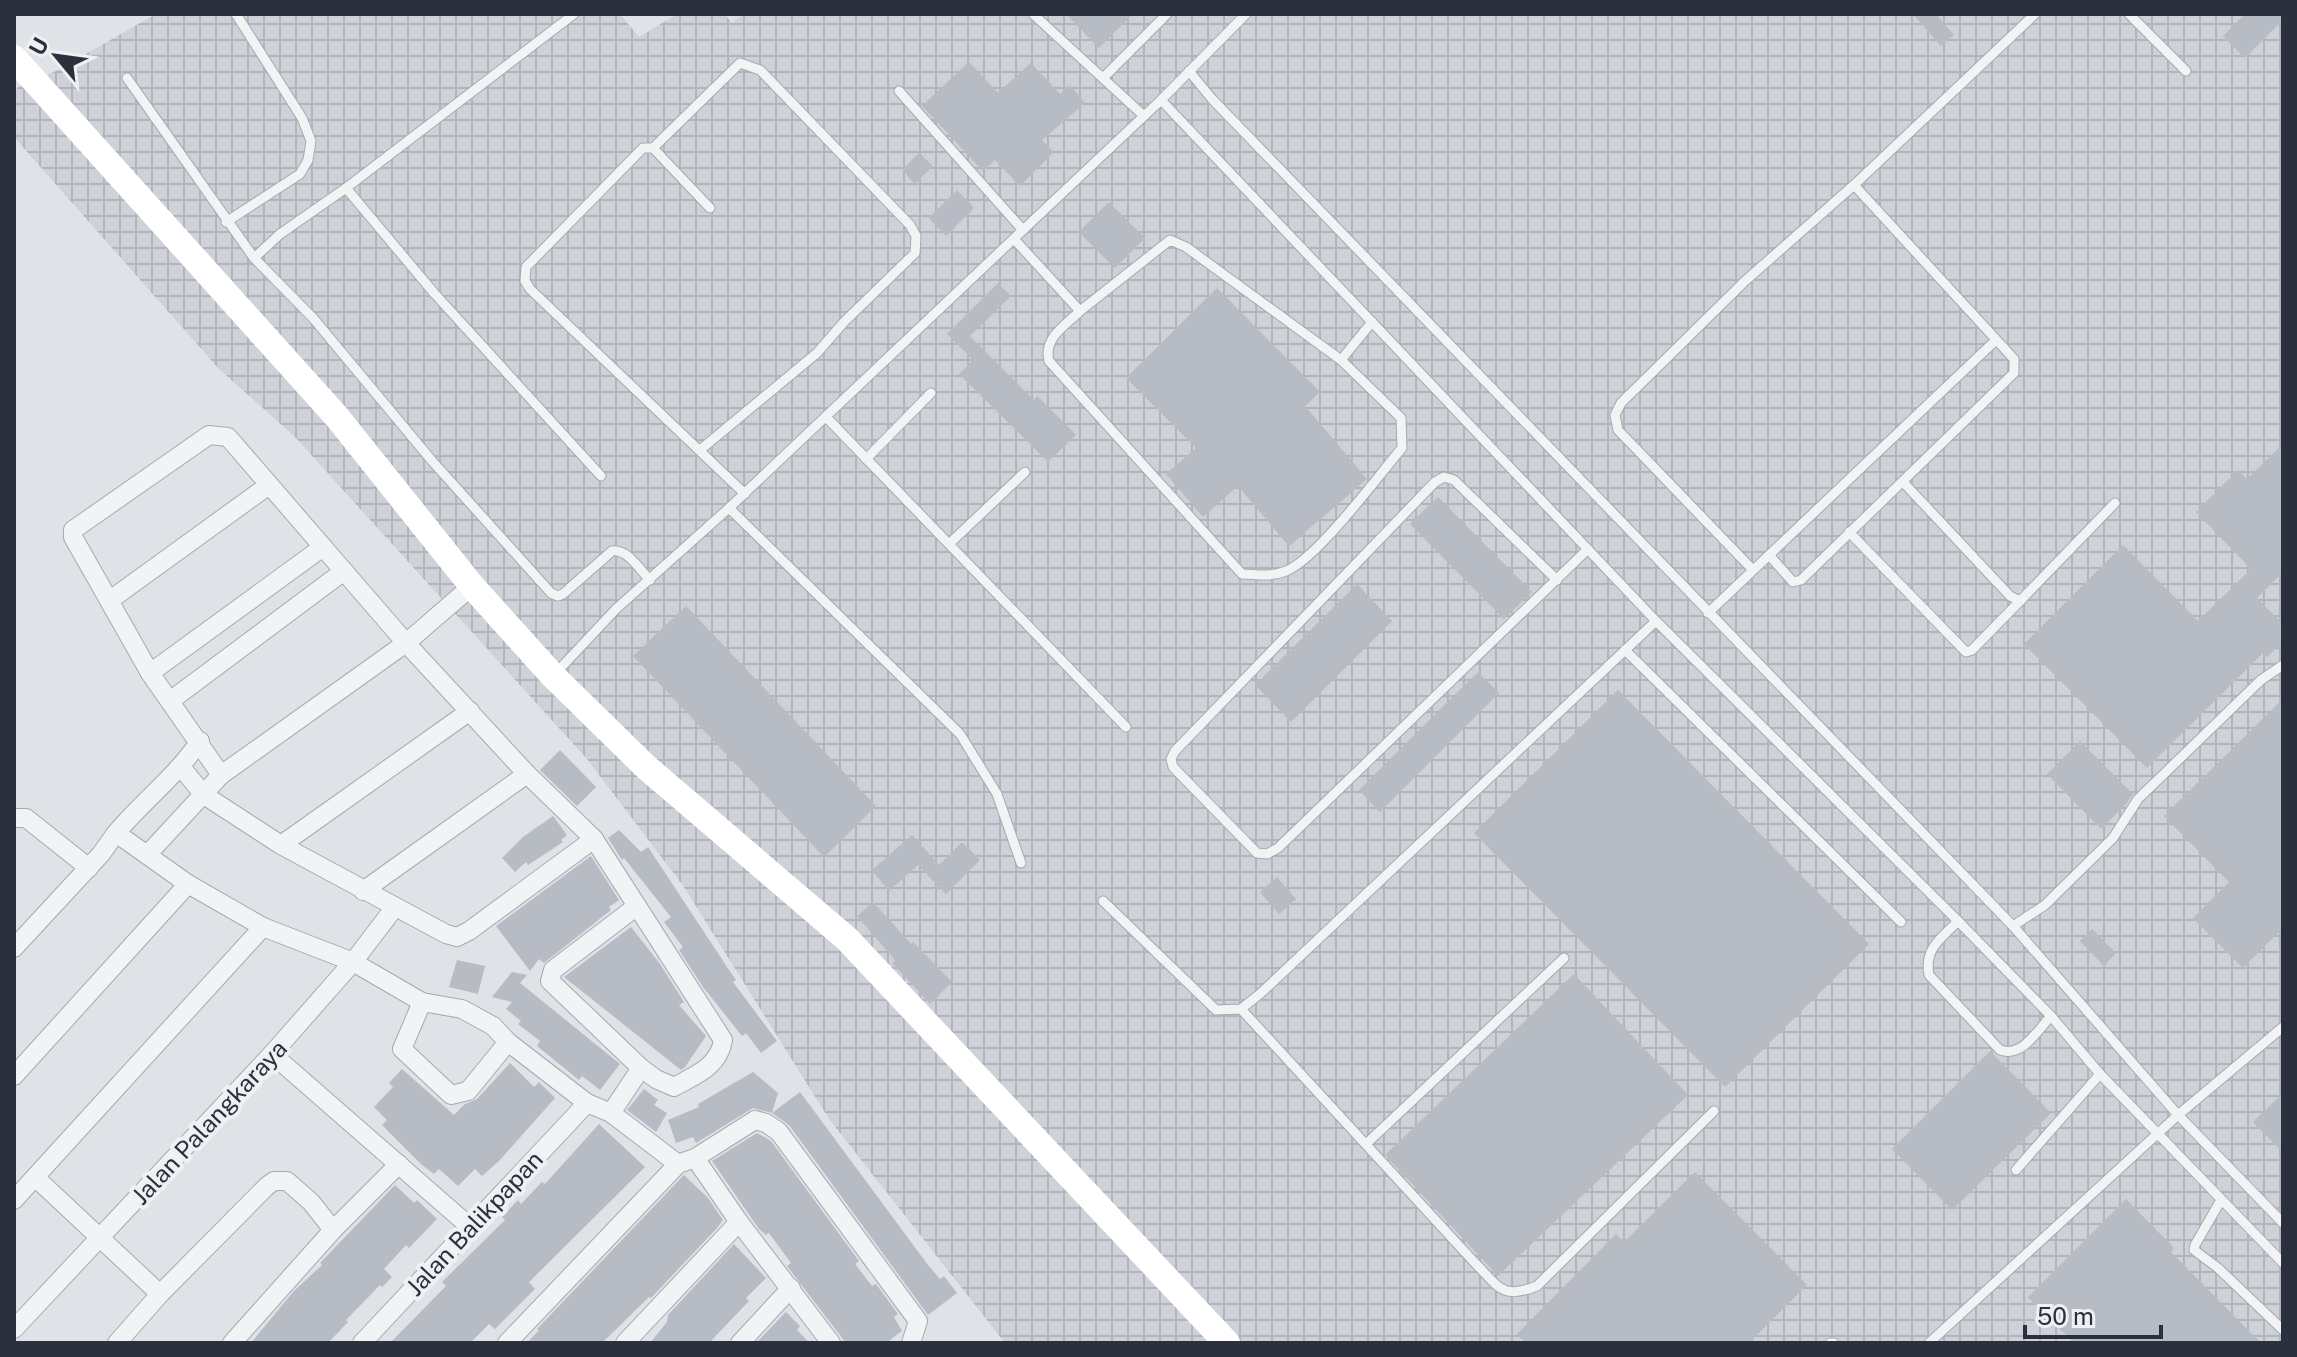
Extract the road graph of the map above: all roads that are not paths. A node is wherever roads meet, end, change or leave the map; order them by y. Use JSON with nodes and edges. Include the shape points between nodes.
{"nodes":[{"id":1,"x":236,"y":14,"type":"edge"},
{"id":2,"x":574,"y":14,"type":"edge"},
{"id":3,"x":1167,"y":14,"type":"edge"},
{"id":4,"x":1246,"y":14,"type":"edge"},
{"id":5,"x":2035,"y":14,"type":"edge"},
{"id":6,"x":2129,"y":14,"type":"edge"},
{"id":7,"x":1036,"y":15,"type":"edge"},
{"id":8,"x":14,"y":58,"type":"edge"},
{"id":9,"x":1189,"y":71,"type":"junction"},
{"id":10,"x":2186,"y":71,"type":"dead end"},
{"id":11,"x":127,"y":78,"type":"dead end"},
{"id":12,"x":1103,"y":78,"type":"junction"},
{"id":13,"x":899,"y":91,"type":"dead end"},
{"id":14,"x":1161,"y":100,"type":"junction"},
{"id":15,"x":1144,"y":116,"type":"junction"},
{"id":16,"x":653,"y":148,"type":"junction"},
{"id":17,"x":1854,"y":185,"type":"junction"},
{"id":18,"x":346,"y":188,"type":"junction"},
{"id":19,"x":710,"y":208,"type":"dead end"},
{"id":20,"x":226,"y":222,"type":"junction"},
{"id":21,"x":1023,"y":230,"type":"junction"},
{"id":22,"x":1014,"y":239,"type":"junction"},
{"id":23,"x":254,"y":258,"type":"junction"},
{"id":24,"x":1080,"y":311,"type":"junction"},
{"id":25,"x":1372,"y":322,"type":"junction"},
{"id":26,"x":1996,"y":340,"type":"junction"},
{"id":27,"x":1341,"y":360,"type":"junction"},
{"id":28,"x":931,"y":393,"type":"dead end"},
{"id":29,"x":826,"y":417,"type":"junction"},
{"id":30,"x":700,"y":450,"type":"junction"},
{"id":31,"x":866,"y":459,"type":"junction"},
{"id":32,"x":1025,"y":472,"type":"dead end"},
{"id":33,"x":601,"y":476,"type":"dead end"},
{"id":34,"x":1903,"y":482,"type":"junction"},
{"id":35,"x":269,"y":485,"type":"junction"},
{"id":36,"x":745,"y":494,"type":"junction"},
{"id":37,"x":2115,"y":503,"type":"dead end"},
{"id":38,"x":729,"y":508,"type":"junction"},
{"id":39,"x":1849,"y":532,"type":"junction"},
{"id":40,"x":949,"y":544,"type":"junction"},
{"id":41,"x":323,"y":547,"type":"junction"},
{"id":42,"x":1588,"y":549,"type":"junction"},
{"id":43,"x":1769,"y":555,"type":"junction"},
{"id":44,"x":1753,"y":570,"type":"junction"},
{"id":45,"x":344,"y":571,"type":"junction"},
{"id":46,"x":650,"y":580,"type":"junction"},
{"id":47,"x":1557,"y":580,"type":"junction"},
{"id":48,"x":472,"y":586,"type":"junction"},
{"id":49,"x":110,"y":600,"type":"junction"},
{"id":50,"x":2020,"y":601,"type":"junction"},
{"id":51,"x":1708,"y":613,"type":"junction"},
{"id":52,"x":1656,"y":621,"type":"junction"},
{"id":53,"x":406,"y":643,"type":"junction"},
{"id":54,"x":1625,"y":650,"type":"junction"},
{"id":55,"x":2283,"y":665,"type":"edge"},
{"id":56,"x":150,"y":673,"type":"junction"},
{"id":57,"x":553,"y":676,"type":"junction"},
{"id":58,"x":170,"y":701,"type":"junction"},
{"id":59,"x":470,"y":711,"type":"junction"},
{"id":60,"x":1126,"y":727,"type":"dead end"},
{"id":61,"x":200,"y":741,"type":"junction"},
{"id":62,"x":181,"y":767,"type":"junction"},
{"id":63,"x":527,"y":774,"type":"junction"},
{"id":64,"x":221,"y":775,"type":"junction"},
{"id":65,"x":204,"y":795,"type":"junction"},
{"id":66,"x":14,"y":818,"type":"edge"},
{"id":67,"x":116,"y":833,"type":"junction"},
{"id":68,"x":594,"y":839,"type":"junction"},
{"id":69,"x":281,"y":845,"type":"junction"},
{"id":70,"x":147,"y":855,"type":"junction"},
{"id":71,"x":95,"y":861,"type":"junction"},
{"id":72,"x":1021,"y":863,"type":"dead end"},
{"id":73,"x":188,"y":884,"type":"junction"},
{"id":74,"x":363,"y":891,"type":"junction"},
{"id":75,"x":1103,"y":901,"type":"dead end"},
{"id":76,"x":637,"y":906,"type":"junction"},
{"id":77,"x":395,"y":907,"type":"junction"},
{"id":78,"x":1958,"y":921,"type":"junction"},
{"id":79,"x":1901,"y":922,"type":"dead end"},
{"id":80,"x":2013,"y":926,"type":"junction"},
{"id":81,"x":263,"y":927,"type":"junction"},
{"id":82,"x":14,"y":948,"type":"edge"},
{"id":83,"x":1564,"y":958,"type":"dead end"},
{"id":84,"x":353,"y":962,"type":"junction"},
{"id":85,"x":422,"y":1002,"type":"junction"},
{"id":86,"x":1241,"y":1009,"type":"junction"},
{"id":87,"x":2051,"y":1016,"type":"junction"},
{"id":88,"x":2283,"y":1027,"type":"edge"},
{"id":89,"x":508,"y":1042,"type":"junction"},
{"id":90,"x":272,"y":1054,"type":"junction"},
{"id":91,"x":641,"y":1068,"type":"junction"},
{"id":92,"x":2100,"y":1074,"type":"junction"},
{"id":93,"x":14,"y":1076,"type":"edge"},
{"id":94,"x":587,"y":1103,"type":"junction"},
{"id":95,"x":1714,"y":1111,"type":"dead end"},
{"id":96,"x":611,"y":1113,"type":"junction"},
{"id":97,"x":2178,"y":1115,"type":"junction"},
{"id":98,"x":2158,"y":1134,"type":"junction"},
{"id":99,"x":1366,"y":1144,"type":"junction"},
{"id":100,"x":687,"y":1161,"type":"junction"},
{"id":101,"x":399,"y":1164,"type":"junction"},
{"id":102,"x":2016,"y":1170,"type":"dead end"},
{"id":103,"x":36,"y":1178,"type":"junction"},
{"id":104,"x":14,"y":1200,"type":"edge"},
{"id":105,"x":2221,"y":1200,"type":"junction"},
{"id":106,"x":739,"y":1222,"type":"junction"},
{"id":107,"x":2283,"y":1223,"type":"edge"},
{"id":108,"x":469,"y":1226,"type":"junction"},
{"id":109,"x":333,"y":1230,"type":"junction"},
{"id":110,"x":102,"y":1238,"type":"junction"},
{"id":111,"x":2283,"y":1263,"type":"edge"},
{"id":112,"x":791,"y":1288,"type":"junction"},
{"id":113,"x":160,"y":1294,"type":"junction"},
{"id":114,"x":14,"y":1329,"type":"edge"},
{"id":115,"x":2283,"y":1330,"type":"edge"},
{"id":116,"x":117,"y":1343,"type":"edge"},
{"id":117,"x":232,"y":1343,"type":"edge"},
{"id":118,"x":362,"y":1343,"type":"edge"},
{"id":119,"x":507,"y":1343,"type":"edge"},
{"id":120,"x":625,"y":1343,"type":"edge"},
{"id":121,"x":740,"y":1343,"type":"edge"},
{"id":122,"x":831,"y":1343,"type":"edge"},
{"id":123,"x":911,"y":1343,"type":"edge"},
{"id":124,"x":1227,"y":1343,"type":"edge"},
{"id":125,"x":1929,"y":1343,"type":"edge"}],
"edges":[{"from":1,"to":20,"type":"lane","via":[[311,141],[300,174]]},
{"from":2,"to":18,"type":"lane"},
{"from":3,"to":12,"type":"lane"},
{"from":4,"to":9,"type":"lane"},
{"from":5,"to":17,"type":"lane"},
{"from":6,"to":10,"type":"lane"},
{"from":7,"to":12,"type":"lane"},
{"from":8,"to":48,"type":"main road","via":[[337,417]]},
{"from":9,"to":14,"type":"lane"},
{"from":9,"to":51,"type":"lane"},
{"from":11,"to":20,"type":"lane"},
{"from":12,"to":15,"type":"lane"},
{"from":13,"to":21,"type":"lane"},
{"from":14,"to":15,"type":"lane"},
{"from":14,"to":25,"type":"lane"},
{"from":15,"to":21,"type":"lane"},
{"from":16,"to":19,"type":"lane"},
{"from":16,"to":30,"type":"lane","via":[[643,148],[526,267],[525,281]]},
{"from":16,"to":30,"type":"lane","via":[[740,63],[751,66],[916,236],[915,253],[817,353]]},
{"from":17,"to":26,"type":"lane"},
{"from":17,"to":44,"type":"lane","via":[[1733,292],[1615,415],[1618,430]]},
{"from":18,"to":23,"type":"lane"},
{"from":18,"to":33,"type":"lane"},
{"from":20,"to":23,"type":"lane"},
{"from":21,"to":22,"type":"lane"},
{"from":22,"to":24,"type":"lane"},
{"from":22,"to":29,"type":"lane"},
{"from":23,"to":46,"type":"lane","via":[[313,318],[551,593],[563,594],[618,550]]},
{"from":24,"to":27,"type":"lane","via":[[1170,240]]},
{"from":24,"to":27,"type":"lane","via":[[1049,341],[1049,361],[1242,574],[1288,571],[1325,539],[1402,448],[1401,418]]},
{"from":25,"to":27,"type":"lane"},
{"from":25,"to":42,"type":"lane"},
{"from":26,"to":34,"type":"lane","via":[[2014,359],[2014,373]]},
{"from":26,"to":43,"type":"lane"},
{"from":28,"to":31,"type":"lane"},
{"from":29,"to":31,"type":"lane"},
{"from":29,"to":36,"type":"lane"},
{"from":30,"to":36,"type":"lane"},
{"from":31,"to":40,"type":"lane"},
{"from":32,"to":40,"type":"lane"},
{"from":34,"to":39,"type":"lane"},
{"from":34,"to":50,"type":"lane"},
{"from":35,"to":41,"type":"street"},
{"from":35,"to":49,"type":"street"},
{"from":35,"to":49,"type":"street","via":[[228,437],[209,435],[78,524],[73,537]]},
{"from":36,"to":38,"type":"lane"},
{"from":37,"to":50,"type":"lane"},
{"from":38,"to":46,"type":"lane"},
{"from":38,"to":72,"type":"lane","via":[[960,734],[997,794]]},
{"from":39,"to":43,"type":"lane","via":[[1797,582]]},
{"from":39,"to":50,"type":"lane","via":[[1966,652]]},
{"from":40,"to":60,"type":"lane"},
{"from":41,"to":45,"type":"street"},
{"from":41,"to":56,"type":"street"},
{"from":42,"to":47,"type":"lane"},
{"from":42,"to":52,"type":"lane"},
{"from":43,"to":44,"type":"lane"},
{"from":44,"to":51,"type":"lane"},
{"from":45,"to":53,"type":"street"},
{"from":45,"to":58,"type":"street"},
{"from":46,"to":57,"type":"lane"},
{"from":47,"to":47,"type":"lane","via":[[1454,480],[1444,477],[1175,751],[1173,767],[1257,853],[1267,854]]},
{"from":48,"to":53,"type":"street"},
{"from":48,"to":57,"type":"main road"},
{"from":49,"to":56,"type":"street"},
{"from":51,"to":80,"type":"lane"},
{"from":52,"to":54,"type":"lane"},
{"from":52,"to":78,"type":"lane"},
{"from":53,"to":59,"type":"street"},
{"from":53,"to":64,"type":"street"},
{"from":54,"to":79,"type":"lane"},
{"from":54,"to":86,"type":"lane"},
{"from":55,"to":80,"type":"lane","via":[[2138,799],[2113,838],[2045,905]]},
{"from":56,"to":58,"type":"street"},
{"from":57,"to":124,"type":"main road","via":[[646,767],[847,939]]},
{"from":58,"to":61,"type":"street"},
{"from":59,"to":63,"type":"street"},
{"from":59,"to":69,"type":"street"},
{"from":61,"to":62,"type":"street"},
{"from":61,"to":64,"type":"street"},
{"from":62,"to":65,"type":"street"},
{"from":62,"to":67,"type":"street"},
{"from":63,"to":68,"type":"street"},
{"from":63,"to":74,"type":"street"},
{"from":64,"to":65,"type":"street"},
{"from":65,"to":69,"type":"street"},
{"from":65,"to":70,"type":"street"},
{"from":66,"to":71,"type":"street","via":[[26,818]]},
{"from":67,"to":70,"type":"street"},
{"from":67,"to":71,"type":"street"},
{"from":68,"to":76,"type":"street"},
{"from":68,"to":77,"type":"street","via":[[457,937]]},
{"from":69,"to":74,"type":"street"},
{"from":70,"to":73,"type":"street"},
{"from":71,"to":82,"type":"street"},
{"from":73,"to":81,"type":"street"},
{"from":73,"to":93,"type":"street"},
{"from":74,"to":77,"type":"street"},
{"from":75,"to":86,"type":"lane","via":[[1216,1010]]},
{"from":76,"to":91,"type":"street","via":[[549,976]]},
{"from":76,"to":91,"type":"street","via":[[723,1040],[707,1069],[674,1087]]},
{"from":77,"to":84,"type":"street","name":"Jalan Palangkaraya"},
{"from":78,"to":87,"type":"lane"},
{"from":78,"to":87,"type":"lane","via":[[1930,950],[1929,975],[2000,1050],[2020,1050]]},
{"from":80,"to":97,"type":"lane"},
{"from":81,"to":84,"type":"street"},
{"from":81,"to":103,"type":"street"},
{"from":83,"to":99,"type":"lane"},
{"from":84,"to":85,"type":"street"},
{"from":84,"to":90,"type":"street","name":"Jalan Palangkaraya"},
{"from":85,"to":89,"type":"street","via":[[462,1009],[493,1026]]},
{"from":85,"to":89,"type":"street","via":[[402,1049],[451,1095],[468,1091]]},
{"from":86,"to":99,"type":"lane"},
{"from":87,"to":92,"type":"lane"},
{"from":88,"to":97,"type":"lane"},
{"from":89,"to":94,"type":"street"},
{"from":90,"to":101,"type":"street"},
{"from":90,"to":110,"type":"street","name":"Jalan Palangkaraya"},
{"from":91,"to":96,"type":"street"},
{"from":92,"to":98,"type":"lane"},
{"from":92,"to":102,"type":"lane"},
{"from":94,"to":96,"type":"street"},
{"from":94,"to":108,"type":"street","name":"Jalan Balikpapan"},
{"from":95,"to":99,"type":"lane","via":[[1537,1286],[1518,1293],[1502,1290]]},
{"from":96,"to":100,"type":"street"},
{"from":97,"to":98,"type":"lane"},
{"from":97,"to":107,"type":"lane"},
{"from":98,"to":105,"type":"lane"},
{"from":98,"to":125,"type":"lane"},
{"from":100,"to":106,"type":"street"},
{"from":100,"to":119,"type":"street"},
{"from":100,"to":123,"type":"street","via":[[755,1120],[773,1127],[918,1321]]},
{"from":101,"to":108,"type":"street"},
{"from":101,"to":109,"type":"street"},
{"from":103,"to":104,"type":"street"},
{"from":103,"to":110,"type":"street"},
{"from":105,"to":111,"type":"lane"},
{"from":105,"to":115,"type":"lane","via":[[2194,1250]]},
{"from":106,"to":112,"type":"street"},
{"from":106,"to":120,"type":"street"},
{"from":108,"to":118,"type":"street","name":"Jalan Balikpapan"},
{"from":109,"to":113,"type":"street","via":[[287,1181],[274,1181]]},
{"from":109,"to":117,"type":"street"},
{"from":110,"to":113,"type":"street"},
{"from":110,"to":114,"type":"street","name":"Jalan Palangkaraya"},
{"from":112,"to":121,"type":"street"},
{"from":112,"to":122,"type":"street"},
{"from":113,"to":116,"type":"street"}]}
